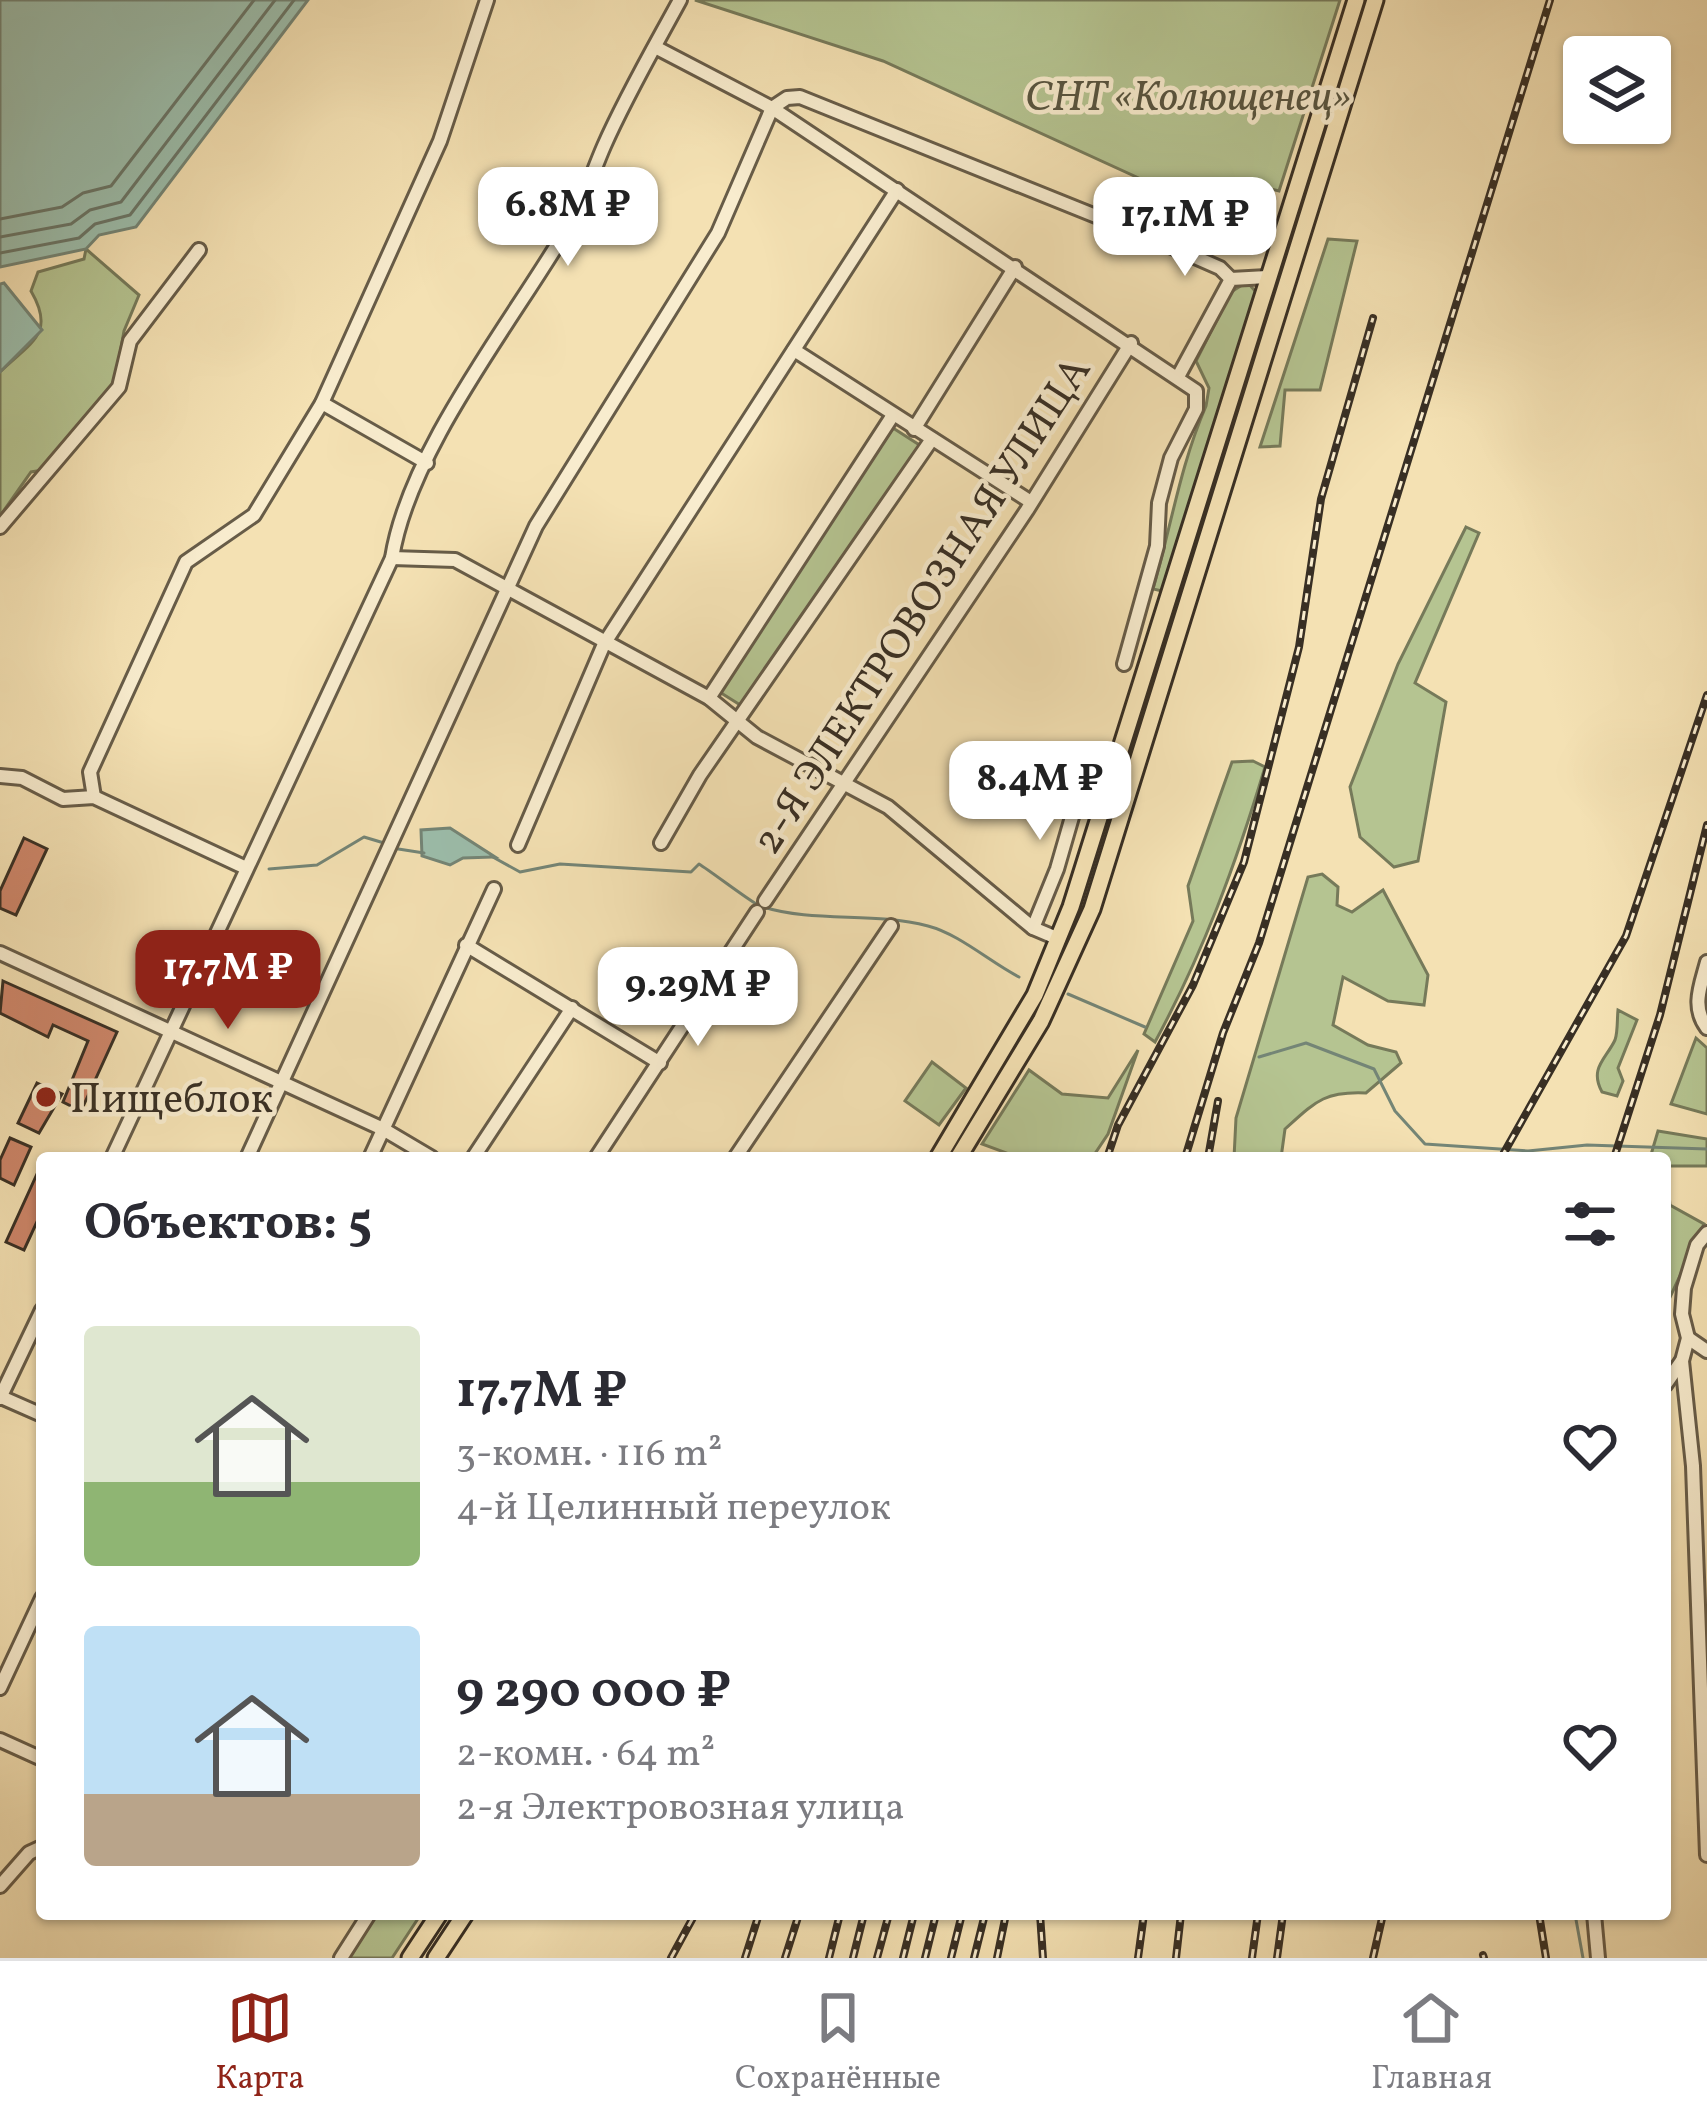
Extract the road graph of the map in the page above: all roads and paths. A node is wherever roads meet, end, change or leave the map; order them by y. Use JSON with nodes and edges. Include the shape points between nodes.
{"nodes":[{"id":1,"x":488,"y":0,"type":"edge"},
{"id":2,"x":680,"y":0,"type":"edge"},
{"id":3,"x":1356,"y":0,"type":"edge"},
{"id":4,"x":1375,"y":0,"type":"edge"},
{"id":5,"x":655,"y":47,"type":"junction"},
{"id":6,"x":772,"y":108,"type":"junction"},
{"id":7,"x":897,"y":190,"type":"junction"},
{"id":8,"x":199,"y":250,"type":"dead end"},
{"id":9,"x":1015,"y":267,"type":"junction"},
{"id":10,"x":1267,"y":277,"type":"junction"},
{"id":11,"x":1231,"y":279,"type":"junction"},
{"id":12,"x":1285,"y":283,"type":"junction"},
{"id":13,"x":1131,"y":343,"type":"junction"},
{"id":14,"x":794,"y":350,"type":"junction"},
{"id":15,"x":1179,"y":374,"type":"junction"},
{"id":16,"x":322,"y":403,"type":"junction"},
{"id":17,"x":893,"y":415,"type":"junction"},
{"id":18,"x":914,"y":429,"type":"junction"},
{"id":19,"x":932,"y":439,"type":"junction"},
{"id":20,"x":427,"y":463,"type":"junction"},
{"id":21,"x":1031,"y":502,"type":"junction"},
{"id":22,"x":0,"y":527,"type":"edge"},
{"id":23,"x":392,"y":558,"type":"junction"},
{"id":24,"x":508,"y":587,"type":"junction"},
{"id":25,"x":604,"y":644,"type":"junction"},
{"id":26,"x":1124,"y":664,"type":"dead end"},
{"id":27,"x":709,"y":698,"type":"junction"},
{"id":28,"x":741,"y":721,"type":"junction"},
{"id":29,"x":1085,"y":772,"type":"dead end"},
{"id":30,"x":0,"y":776,"type":"edge"},
{"id":31,"x":844,"y":784,"type":"junction"},
{"id":32,"x":94,"y":797,"type":"junction"},
{"id":33,"x":661,"y":843,"type":"dead end"},
{"id":34,"x":518,"y":845,"type":"dead end"},
{"id":35,"x":246,"y":868,"type":"junction"},
{"id":36,"x":494,"y":889,"type":"dead end"},
{"id":37,"x":891,"y":926,"type":"dead end"},
{"id":38,"x":1033,"y":928,"type":"junction"},
{"id":39,"x":1059,"y":939,"type":"junction"},
{"id":40,"x":466,"y":945,"type":"junction"},
{"id":41,"x":1076,"y":946,"type":"junction"},
{"id":42,"x":0,"y":953,"type":"edge"},
{"id":43,"x":1707,"y":962,"type":"edge"},
{"id":44,"x":572,"y":1008,"type":"junction"},
{"id":45,"x":1707,"y":1028,"type":"edge"},
{"id":46,"x":171,"y":1030,"type":"junction"},
{"id":47,"x":660,"y":1064,"type":"junction"},
{"id":48,"x":283,"y":1082,"type":"junction"},
{"id":49,"x":383,"y":1129,"type":"junction"},
{"id":50,"x":115,"y":1152,"type":"edge"},
{"id":51,"x":250,"y":1152,"type":"edge"},
{"id":52,"x":373,"y":1152,"type":"edge"},
{"id":53,"x":422,"y":1152,"type":"edge"},
{"id":54,"x":477,"y":1152,"type":"edge"},
{"id":55,"x":600,"y":1152,"type":"edge"},
{"id":56,"x":739,"y":1152,"type":"edge"},
{"id":57,"x":942,"y":1152,"type":"edge"},
{"id":58,"x":962,"y":1152,"type":"edge"},
{"id":59,"x":1707,"y":1233,"type":"edge"},
{"id":60,"x":36,"y":1323,"type":"edge"},
{"id":61,"x":1688,"y":1338,"type":"junction"},
{"id":62,"x":1707,"y":1351,"type":"edge"},
{"id":63,"x":1682,"y":1361,"type":"junction"},
{"id":64,"x":1671,"y":1377,"type":"edge"},
{"id":65,"x":0,"y":1398,"type":"edge"},
{"id":66,"x":36,"y":1413,"type":"edge"},
{"id":67,"x":1700,"y":1468,"type":"edge"},
{"id":68,"x":1703,"y":1582,"type":"edge"},
{"id":69,"x":36,"y":1611,"type":"edge"},
{"id":70,"x":0,"y":1688,"type":"edge"},
{"id":71,"x":0,"y":1740,"type":"edge"},
{"id":72,"x":36,"y":1756,"type":"edge"},
{"id":73,"x":1705,"y":1765,"type":"edge"},
{"id":74,"x":36,"y":1850,"type":"edge"},
{"id":75,"x":1707,"y":1855,"type":"edge"},
{"id":76,"x":0,"y":1886,"type":"edge"},
{"id":77,"x":365,"y":1920,"type":"edge"},
{"id":78,"x":435,"y":1920,"type":"edge"},
{"id":79,"x":461,"y":1920,"type":"edge"},
{"id":80,"x":1595,"y":1920,"type":"edge"},
{"id":81,"x":341,"y":1958,"type":"edge"},
{"id":82,"x":410,"y":1958,"type":"edge"},
{"id":83,"x":436,"y":1958,"type":"edge"},
{"id":84,"x":1598,"y":1958,"type":"edge"}],
"edges":[{"from":1,"to":16,"type":"street","via":[[440,141]]},
{"from":2,"to":5,"type":"street"},
{"from":3,"to":10,"type":"main road"},
{"from":4,"to":12,"type":"main road"},
{"from":5,"to":6,"type":"street"},
{"from":5,"to":20,"type":"street","via":[[573,219],[500,329]]},
{"from":6,"to":7,"type":"street"},
{"from":6,"to":11,"type":"street","via":[[800,97],[1163,243]]},
{"from":6,"to":24,"type":"street","via":[[718,233],[536,526]]},
{"from":7,"to":9,"type":"street"},
{"from":7,"to":14,"type":"street"},
{"from":8,"to":22,"type":"street","via":[[130,341],[119,388]]},
{"from":9,"to":13,"type":"street"},
{"from":9,"to":18,"type":"street"},
{"from":10,"to":11,"type":"street"},
{"from":10,"to":12,"type":"main road"},
{"from":10,"to":39,"type":"main road","via":[[1111,796]]},
{"from":11,"to":15,"type":"street"},
{"from":12,"to":41,"type":"main road","via":[[1132,789]]},
{"from":13,"to":15,"type":"street"},
{"from":13,"to":21,"type":"street","name":"2-Я ЭЛЕКТРОВОЗНАЯ УЛИЦА"},
{"from":14,"to":17,"type":"street"},
{"from":14,"to":25,"type":"street"},
{"from":15,"to":26,"type":"street","via":[[1196,391],[1196,409],[1171,458],[1157,547]]},
{"from":16,"to":20,"type":"street"},
{"from":16,"to":32,"type":"street","via":[[254,515],[186,562],[90,772]]},
{"from":17,"to":18,"type":"street"},
{"from":17,"to":27,"type":"street"},
{"from":18,"to":19,"type":"street"},
{"from":19,"to":21,"type":"street"},
{"from":19,"to":28,"type":"street"},
{"from":20,"to":23,"type":"street"},
{"from":21,"to":31,"type":"street","name":"2-Я ЭЛЕКТРОВОЗНАЯ УЛИЦА"},
{"from":23,"to":24,"type":"street","via":[[455,560]]},
{"from":23,"to":35,"type":"street"},
{"from":24,"to":25,"type":"street"},
{"from":24,"to":48,"type":"street"},
{"from":25,"to":27,"type":"street"},
{"from":25,"to":34,"type":"street"},
{"from":27,"to":28,"type":"street"},
{"from":28,"to":31,"type":"street"},
{"from":28,"to":33,"type":"street"},
{"from":29,"to":38,"type":"street"},
{"from":30,"to":32,"type":"street","via":[[63,799]]},
{"from":31,"to":38,"type":"street","via":[[888,807]]},
{"from":31,"to":47,"type":"street","name":"2-Я ЭЛЕКТРОВОЗНАЯ УЛИЦА"},
{"from":32,"to":35,"type":"street"},
{"from":35,"to":46,"type":"street"},
{"from":36,"to":40,"type":"street"},
{"from":37,"to":56,"type":"street"},
{"from":38,"to":39,"type":"street"},
{"from":39,"to":41,"type":"main road"},
{"from":39,"to":57,"type":"main road","via":[[1000,1060]]},
{"from":40,"to":44,"type":"street"},
{"from":40,"to":49,"type":"street"},
{"from":41,"to":58,"type":"main road"},
{"from":42,"to":46,"type":"street"},
{"from":43,"to":45,"type":"street","via":[[1697,997]]},
{"from":44,"to":47,"type":"street"},
{"from":44,"to":54,"type":"street"},
{"from":46,"to":48,"type":"street"},
{"from":46,"to":50,"type":"street"},
{"from":47,"to":55,"type":"street","name":"2-Я ЭЛЕКТРОВОЗНАЯ УЛИЦА"},
{"from":48,"to":49,"type":"street"},
{"from":48,"to":51,"type":"street"},
{"from":49,"to":52,"type":"street"},
{"from":49,"to":53,"type":"street"},
{"from":59,"to":61,"type":"street","via":[[1684,1288]]},
{"from":60,"to":65,"type":"street"},
{"from":61,"to":62,"type":"street"},
{"from":61,"to":63,"type":"street"},
{"from":63,"to":64,"type":"street"},
{"from":63,"to":67,"type":"street"},
{"from":65,"to":66,"type":"street"},
{"from":67,"to":68,"type":"street"},
{"from":68,"to":73,"type":"street"},
{"from":69,"to":70,"type":"street"},
{"from":71,"to":72,"type":"street"},
{"from":73,"to":75,"type":"street"},
{"from":74,"to":76,"type":"street"},
{"from":77,"to":81,"type":"street"},
{"from":78,"to":82,"type":"main road"},
{"from":79,"to":83,"type":"main road"},
{"from":80,"to":84,"type":"street"}]}
